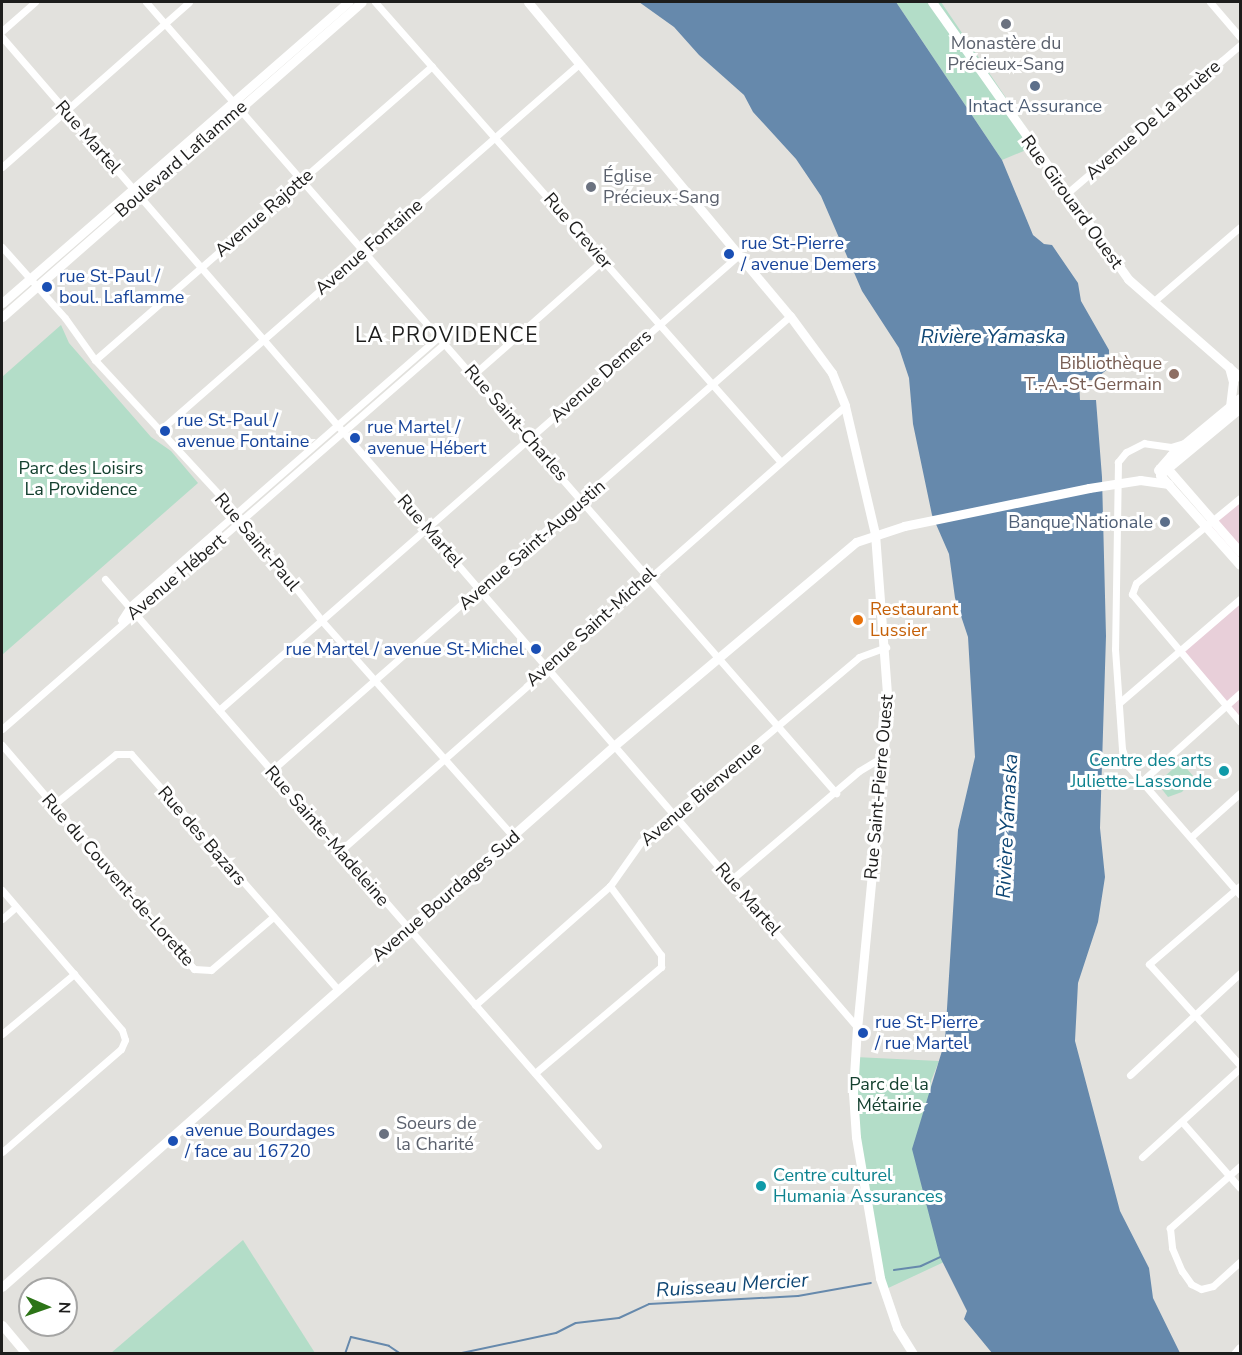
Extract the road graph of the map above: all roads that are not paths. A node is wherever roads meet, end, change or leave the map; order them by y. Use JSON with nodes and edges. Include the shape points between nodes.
{"nodes":[{"id":1,"x":35,"y":2,"type":"edge"},
{"id":2,"x":146,"y":2,"type":"edge"},
{"id":3,"x":189,"y":2,"type":"edge"},
{"id":4,"x":348,"y":2,"type":"edge"},
{"id":5,"x":362,"y":2,"type":"edge"},
{"id":6,"x":375,"y":2,"type":"edge"},
{"id":7,"x":528,"y":2,"type":"edge"},
{"id":8,"x":932,"y":2,"type":"edge"},
{"id":9,"x":1210,"y":2,"type":"edge"},
{"id":10,"x":165,"y":23,"type":"junction"},
{"id":11,"x":2,"y":31,"type":"edge"},
{"id":12,"x":2,"y":37,"type":"edge"},
{"id":13,"x":1240,"y":37,"type":"edge"},
{"id":14,"x":1240,"y":45,"type":"edge"},
{"id":15,"x":579,"y":64,"type":"junction"},
{"id":16,"x":432,"y":66,"type":"junction"},
{"id":17,"x":232,"y":100,"type":"junction"},
{"id":18,"x":239,"y":108,"type":"junction"},
{"id":19,"x":65,"y":110,"type":"junction"},
{"id":20,"x":494,"y":136,"type":"junction"},
{"id":21,"x":2,"y":167,"type":"edge"},
{"id":22,"x":302,"y":180,"type":"junction"},
{"id":23,"x":136,"y":192,"type":"junction"},
{"id":24,"x":1065,"y":195,"type":"junction"},
{"id":25,"x":1240,"y":227,"type":"edge"},
{"id":26,"x":2,"y":247,"type":"edge"},
{"id":27,"x":364,"y":251,"type":"junction"},
{"id":28,"x":739,"y":255,"type":"junction"},
{"id":29,"x":603,"y":260,"type":"junction"},
{"id":30,"x":201,"y":268,"type":"junction"},
{"id":31,"x":29,"y":279,"type":"junction"},
{"id":32,"x":36,"y":287,"type":"junction"},
{"id":33,"x":1154,"y":301,"type":"junction"},
{"id":34,"x":2,"y":303,"type":"edge"},
{"id":35,"x":790,"y":316,"type":"junction"},
{"id":36,"x":2,"y":317,"type":"edge"},
{"id":37,"x":660,"y":325,"type":"junction"},
{"id":38,"x":264,"y":339,"type":"junction"},
{"id":39,"x":442,"y":340,"type":"junction"},
{"id":40,"x":95,"y":360,"type":"junction"},
{"id":41,"x":1228,"y":366,"type":"junction"},
{"id":42,"x":473,"y":375,"type":"junction"},
{"id":43,"x":1240,"y":377,"type":"edge"},
{"id":44,"x":714,"y":385,"type":"junction"},
{"id":45,"x":1240,"y":398,"type":"edge"},
{"id":46,"x":844,"y":406,"type":"junction"},
{"id":47,"x":1230,"y":406,"type":"junction"},
{"id":48,"x":1240,"y":408,"type":"edge"},
{"id":49,"x":338,"y":424,"type":"junction"},
{"id":50,"x":159,"y":431,"type":"junction"},
{"id":51,"x":344,"y":432,"type":"junction"},
{"id":52,"x":530,"y":440,"type":"junction"},
{"id":53,"x":1186,"y":442,"type":"junction"},
{"id":54,"x":780,"y":461,"type":"junction"},
{"id":55,"x":1160,"y":473,"type":"junction"},
{"id":56,"x":1240,"y":498,"type":"edge"},
{"id":57,"x":583,"y":501,"type":"junction"},
{"id":58,"x":237,"y":514,"type":"junction"},
{"id":59,"x":242,"y":521,"type":"junction"},
{"id":60,"x":1209,"y":523,"type":"junction"},
{"id":61,"x":427,"y":529,"type":"junction"},
{"id":62,"x":875,"y":534,"type":"junction"},
{"id":63,"x":1240,"y":552,"type":"edge"},
{"id":64,"x":1240,"y":565,"type":"edge"},
{"id":65,"x":646,"y":578,"type":"junction"},
{"id":66,"x":105,"y":579,"type":"dead end"},
{"id":67,"x":481,"y":590,"type":"junction"},
{"id":68,"x":1240,"y":599,"type":"edge"},
{"id":69,"x":130,"y":606,"type":"junction"},
{"id":70,"x":136,"y":614,"type":"junction"},
{"id":71,"x":321,"y":621,"type":"junction"},
{"id":72,"x":120,"y":622,"type":"junction"},
{"id":73,"x":886,"y":647,"type":"junction"},
{"id":74,"x":1178,"y":652,"type":"junction"},
{"id":75,"x":717,"y":660,"type":"junction"},
{"id":76,"x":547,"y":668,"type":"junction"},
{"id":77,"x":375,"y":681,"type":"junction"},
{"id":78,"x":1240,"y":693,"type":"edge"},
{"id":79,"x":1119,"y":703,"type":"junction"},
{"id":80,"x":1227,"y":706,"type":"junction"},
{"id":81,"x":219,"y":710,"type":"junction"},
{"id":82,"x":1240,"y":722,"type":"edge"},
{"id":83,"x":2,"y":729,"type":"edge"},
{"id":84,"x":777,"y":729,"type":"junction"},
{"id":85,"x":2,"y":745,"type":"edge"},
{"id":86,"x":615,"y":746,"type":"junction"},
{"id":87,"x":884,"y":756,"type":"junction"},
{"id":88,"x":444,"y":759,"type":"junction"},
{"id":89,"x":271,"y":771,"type":"junction"},
{"id":90,"x":1142,"y":782,"type":"junction"},
{"id":91,"x":836,"y":793,"type":"junction"},
{"id":92,"x":1240,"y":793,"type":"edge"},
{"id":93,"x":52,"y":806,"type":"junction"},
{"id":94,"x":674,"y":813,"type":"junction"},
{"id":95,"x":513,"y":836,"type":"junction"},
{"id":96,"x":1191,"y":837,"type":"junction"},
{"id":97,"x":340,"y":851,"type":"junction"},
{"id":98,"x":731,"y":880,"type":"junction"},
{"id":99,"x":610,"y":886,"type":"junction"},
{"id":100,"x":2,"y":890,"type":"edge"},
{"id":101,"x":1239,"y":890,"type":"edge"},
{"id":102,"x":16,"y":907,"type":"junction"},
{"id":103,"x":273,"y":917,"type":"junction"},
{"id":104,"x":2,"y":919,"type":"edge"},
{"id":105,"x":408,"y":930,"type":"junction"},
{"id":106,"x":1240,"y":973,"type":"edge"},
{"id":107,"x":74,"y":974,"type":"junction"},
{"id":108,"x":338,"y":990,"type":"junction"},
{"id":109,"x":475,"y":1005,"type":"junction"},
{"id":110,"x":1194,"y":1017,"type":"junction"},
{"id":111,"x":857,"y":1027,"type":"junction"},
{"id":112,"x":2,"y":1034,"type":"edge"},
{"id":113,"x":1240,"y":1066,"type":"edge"},
{"id":114,"x":535,"y":1073,"type":"junction"},
{"id":115,"x":1130,"y":1075,"type":"dead end"},
{"id":116,"x":1183,"y":1123,"type":"junction"},
{"id":117,"x":598,"y":1146,"type":"dead end"},
{"id":118,"x":2,"y":1152,"type":"edge"},
{"id":119,"x":1142,"y":1157,"type":"dead end"},
{"id":120,"x":1240,"y":1166,"type":"edge"},
{"id":121,"x":1229,"y":1176,"type":"junction"},
{"id":122,"x":1240,"y":1188,"type":"edge"},
{"id":123,"x":1240,"y":1262,"type":"edge"},
{"id":124,"x":2,"y":1287,"type":"edge"},
{"id":125,"x":2,"y":1325,"type":"edge"},
{"id":126,"x":1240,"y":1348,"type":"edge"},
{"id":127,"x":26,"y":1353,"type":"edge"},
{"id":128,"x":913,"y":1353,"type":"edge"},
{"id":129,"x":1235,"y":1353,"type":"edge"}],
"edges":[{"from":1,"to":11,"type":"street"},
{"from":2,"to":10,"type":"street","name":"Rue Saint-Charles"},
{"from":3,"to":10,"type":"street"},
{"from":4,"to":17,"type":"street","name":"Boulevard Laflamme"},
{"from":5,"to":18,"type":"street","name":"Boulevard Laflamme"},
{"from":6,"to":16,"type":"street","name":"Rue Crevier"},
{"from":7,"to":15,"type":"street","name":"Rue Saint-Pierre Ouest"},
{"from":8,"to":24,"type":"street","name":"Rue Girouard Ouest"},
{"from":9,"to":13,"type":"street"},
{"from":10,"to":17,"type":"street","name":"Rue Saint-Charles"},
{"from":10,"to":19,"type":"street"},
{"from":12,"to":19,"type":"street","name":"Rue Martel"},
{"from":14,"to":24,"type":"street","name":"Avenue De La Bruère"},
{"from":15,"to":20,"type":"street","name":"Avenue Fontaine"},
{"from":15,"to":28,"type":"street","name":"Rue Saint-Pierre Ouest"},
{"from":16,"to":20,"type":"street","name":"Rue Crevier"},
{"from":16,"to":22,"type":"street","name":"Avenue Rajotte"},
{"from":17,"to":18,"type":"street","name":"Rue Saint-Charles"},
{"from":17,"to":23,"type":"street","name":"Boulevard Laflamme"},
{"from":18,"to":22,"type":"street","name":"Rue Saint-Charles"},
{"from":18,"to":23,"type":"street","name":"Boulevard Laflamme"},
{"from":19,"to":21,"type":"street"},
{"from":19,"to":23,"type":"street","name":"Rue Martel"},
{"from":20,"to":27,"type":"street","name":"Avenue Fontaine"},
{"from":20,"to":29,"type":"street","name":"Rue Crevier"},
{"from":22,"to":27,"type":"street","name":"Rue Saint-Charles"},
{"from":22,"to":30,"type":"street","name":"Avenue Rajotte"},
{"from":23,"to":30,"type":"street","name":"Rue Martel"},
{"from":23,"to":31,"type":"street","name":"Boulevard Laflamme"},
{"from":23,"to":32,"type":"street","name":"Boulevard Laflamme"},
{"from":24,"to":33,"type":"street","name":"Rue Girouard Ouest","via":[[1128,279]]},
{"from":25,"to":33,"type":"street"},
{"from":26,"to":31,"type":"street","name":"Rue Saint-Paul"},
{"from":27,"to":38,"type":"street","name":"Avenue Fontaine"},
{"from":27,"to":39,"type":"street","name":"Rue Saint-Charles"},
{"from":28,"to":35,"type":"street","name":"Rue Saint-Pierre Ouest"},
{"from":28,"to":37,"type":"street","name":"Avenue Demers"},
{"from":29,"to":37,"type":"street","name":"Rue Crevier"},
{"from":29,"to":42,"type":"street"},
{"from":30,"to":38,"type":"street","name":"Rue Martel"},
{"from":30,"to":40,"type":"street","name":"Avenue Rajotte"},
{"from":31,"to":32,"type":"street","name":"Rue Saint-Paul"},
{"from":31,"to":34,"type":"street","name":"Boulevard Laflamme"},
{"from":32,"to":36,"type":"street","name":"Boulevard Laflamme"},
{"from":32,"to":40,"type":"street","name":"Rue Saint-Paul"},
{"from":33,"to":41,"type":"street","name":"Rue Girouard Ouest"},
{"from":35,"to":44,"type":"street","name":"Avenue Saint-Augustin"},
{"from":35,"to":46,"type":"street","name":"Rue Saint-Pierre Ouest","via":[[832,373]]},
{"from":37,"to":44,"type":"street","name":"Rue Crevier"},
{"from":37,"to":52,"type":"street","name":"Avenue Demers"},
{"from":38,"to":49,"type":"street","name":"Rue Martel"},
{"from":38,"to":50,"type":"street","name":"Avenue Fontaine"},
{"from":39,"to":42,"type":"street","name":"Rue Saint-Charles"},
{"from":39,"to":49,"type":"street","name":"Avenue Hébert"},
{"from":39,"to":51,"type":"street","name":"Avenue Hébert"},
{"from":40,"to":50,"type":"street","name":"Rue Saint-Paul"},
{"from":41,"to":43,"type":"street","name":"Rue Girouard Ouest"},
{"from":41,"to":47,"type":"street","via":[[1233,382]]},
{"from":42,"to":52,"type":"street","name":"Rue Saint-Charles"},
{"from":44,"to":54,"type":"street","name":"Rue Crevier"},
{"from":44,"to":57,"type":"street","name":"Avenue Saint-Augustin"},
{"from":45,"to":47,"type":"street"},
{"from":46,"to":54,"type":"street","name":"Avenue Saint-Michel"},
{"from":46,"to":62,"type":"street","name":"Rue Saint-Pierre Ouest"},
{"from":47,"to":53,"type":"street"},
{"from":48,"to":55,"type":"street"},
{"from":49,"to":51,"type":"street","name":"Rue Martel"},
{"from":49,"to":58,"type":"street","name":"Avenue Hébert"},
{"from":50,"to":58,"type":"street","name":"Rue Saint-Paul"},
{"from":51,"to":59,"type":"street","name":"Avenue Hébert"},
{"from":51,"to":61,"type":"street","name":"Rue Martel"},
{"from":52,"to":57,"type":"street","name":"Rue Saint-Charles"},
{"from":52,"to":61,"type":"street","name":"Avenue Demers"},
{"from":53,"to":55,"type":"street"},
{"from":53,"to":79,"type":"street","via":[[1171,447],[1144,443],[1126,452],[1118,462],[1114,604]]},
{"from":54,"to":65,"type":"street","name":"Avenue Saint-Michel"},
{"from":55,"to":60,"type":"street"},
{"from":55,"to":60,"type":"street"},
{"from":55,"to":62,"type":"street","name":"Avenue Bourdages Sud","via":[[1137,481]]},
{"from":56,"to":60,"type":"street"},
{"from":57,"to":65,"type":"street","name":"Rue Saint-Charles"},
{"from":57,"to":67,"type":"street","name":"Avenue Saint-Augustin"},
{"from":58,"to":59,"type":"street","name":"Rue Saint-Paul"},
{"from":58,"to":69,"type":"street","name":"Avenue Hébert"},
{"from":59,"to":70,"type":"street","name":"Avenue Hébert"},
{"from":59,"to":71,"type":"street","name":"Rue Saint-Paul"},
{"from":60,"to":63,"type":"street"},
{"from":60,"to":64,"type":"street"},
{"from":60,"to":74,"type":"street","via":[[1132,589],[1134,598]]},
{"from":61,"to":67,"type":"street","name":"Rue Martel"},
{"from":61,"to":71,"type":"street","name":"Avenue Demers"},
{"from":62,"to":73,"type":"street","name":"Rue Saint-Pierre Ouest"},
{"from":62,"to":75,"type":"street","name":"Avenue Bourdages Sud","via":[[856,542]]},
{"from":65,"to":75,"type":"street","name":"Rue Saint-Charles"},
{"from":65,"to":76,"type":"street","name":"Avenue Saint-Michel"},
{"from":66,"to":69,"type":"street","name":"Rue Sainte-Madeleine"},
{"from":67,"to":76,"type":"street","name":"Rue Martel"},
{"from":67,"to":77,"type":"street","name":"Avenue Saint-Augustin"},
{"from":68,"to":74,"type":"street"},
{"from":69,"to":70,"type":"street","name":"Rue Sainte-Madeleine"},
{"from":69,"to":72,"type":"street","name":"Avenue Hébert"},
{"from":70,"to":72,"type":"street","name":"Avenue Hébert"},
{"from":70,"to":81,"type":"street","name":"Rue Sainte-Madeleine"},
{"from":71,"to":77,"type":"street","name":"Rue Saint-Paul"},
{"from":71,"to":81,"type":"street","name":"Avenue Demers"},
{"from":72,"to":83,"type":"street"},
{"from":73,"to":84,"type":"street","name":"Avenue Bienvenue","via":[[859,657]]},
{"from":73,"to":87,"type":"street","name":"Rue Saint-Pierre Ouest","via":[[888,707]]},
{"from":74,"to":79,"type":"street"},
{"from":74,"to":80,"type":"street"},
{"from":75,"to":84,"type":"street","name":"Rue Saint-Charles"},
{"from":75,"to":86,"type":"street","name":"Avenue Bourdages Sud"},
{"from":76,"to":86,"type":"street","name":"Rue Martel"},
{"from":76,"to":88,"type":"street","name":"Avenue Saint-Michel"},
{"from":77,"to":88,"type":"street","name":"Rue Saint-Paul"},
{"from":77,"to":89,"type":"street","name":"Avenue Saint-Augustin"},
{"from":78,"to":80,"type":"street"},
{"from":79,"to":90,"type":"street","via":[[1122,749],[1128,766]]},
{"from":80,"to":82,"type":"street"},
{"from":80,"to":90,"type":"street"},
{"from":81,"to":89,"type":"street","name":"Rue Sainte-Madeleine"},
{"from":84,"to":91,"type":"street","name":"Rue Saint-Charles"},
{"from":84,"to":94,"type":"street","name":"Avenue Bienvenue"},
{"from":85,"to":93,"type":"street","name":"Rue du Couvent-de-Lorette"},
{"from":86,"to":94,"type":"street","name":"Rue Martel"},
{"from":86,"to":95,"type":"street","name":"Avenue Bourdages Sud"},
{"from":87,"to":91,"type":"street","via":[[876,758]]},
{"from":87,"to":111,"type":"street","name":"Rue Saint-Pierre Ouest"},
{"from":88,"to":95,"type":"street","name":"Rue Saint-Paul"},
{"from":88,"to":97,"type":"street","name":"Avenue Saint-Michel"},
{"from":89,"to":97,"type":"street","name":"Rue Sainte-Madeleine"},
{"from":90,"to":96,"type":"street"},
{"from":91,"to":98,"type":"street"},
{"from":92,"to":96,"type":"street"},
{"from":93,"to":103,"type":"street","name":"Rue des Bazars","via":[[124,751]]},
{"from":93,"to":103,"type":"street","name":"Rue du Couvent-de-Lorette","via":[[194,969],[210,970]]},
{"from":94,"to":98,"type":"street","name":"Rue Martel"},
{"from":94,"to":99,"type":"street","name":"Avenue Bienvenue","via":[[642,842]]},
{"from":95,"to":105,"type":"street","name":"Avenue Bourdages Sud"},
{"from":96,"to":101,"type":"street"},
{"from":97,"to":105,"type":"street","name":"Rue Sainte-Madeleine"},
{"from":98,"to":111,"type":"street","name":"Rue Martel"},
{"from":99,"to":109,"type":"street","name":"Avenue Bienvenue"},
{"from":99,"to":114,"type":"street","via":[[661,955],[661,967]]},
{"from":100,"to":102,"type":"street"},
{"from":101,"to":110,"type":"street","via":[[1149,964]]},
{"from":102,"to":104,"type":"street"},
{"from":102,"to":107,"type":"street"},
{"from":103,"to":108,"type":"street","name":"Rue des Bazars"},
{"from":105,"to":108,"type":"street","name":"Avenue Bourdages Sud"},
{"from":105,"to":109,"type":"street","name":"Rue Sainte-Madeleine"},
{"from":106,"to":110,"type":"street"},
{"from":107,"to":112,"type":"street"},
{"from":107,"to":118,"type":"street","via":[[122,1030],[124,1044]]},
{"from":108,"to":124,"type":"street","name":"Avenue Bourdages Sud"},
{"from":109,"to":114,"type":"street","name":"Rue Sainte-Madeleine"},
{"from":110,"to":113,"type":"street"},
{"from":110,"to":115,"type":"street"},
{"from":111,"to":128,"type":"street","name":"Rue Saint-Pierre Ouest","via":[[854,1104],[880,1278],[897,1328]]},
{"from":113,"to":116,"type":"street"},
{"from":114,"to":117,"type":"street","name":"Rue Sainte-Madeleine"},
{"from":116,"to":119,"type":"street"},
{"from":116,"to":121,"type":"street"},
{"from":120,"to":121,"type":"street"},
{"from":121,"to":122,"type":"street"},
{"from":121,"to":123,"type":"street","via":[[1170,1228],[1172,1248],[1191,1284],[1201,1289],[1214,1286]]},
{"from":125,"to":127,"type":"street"},
{"from":126,"to":129,"type":"street"}]}
